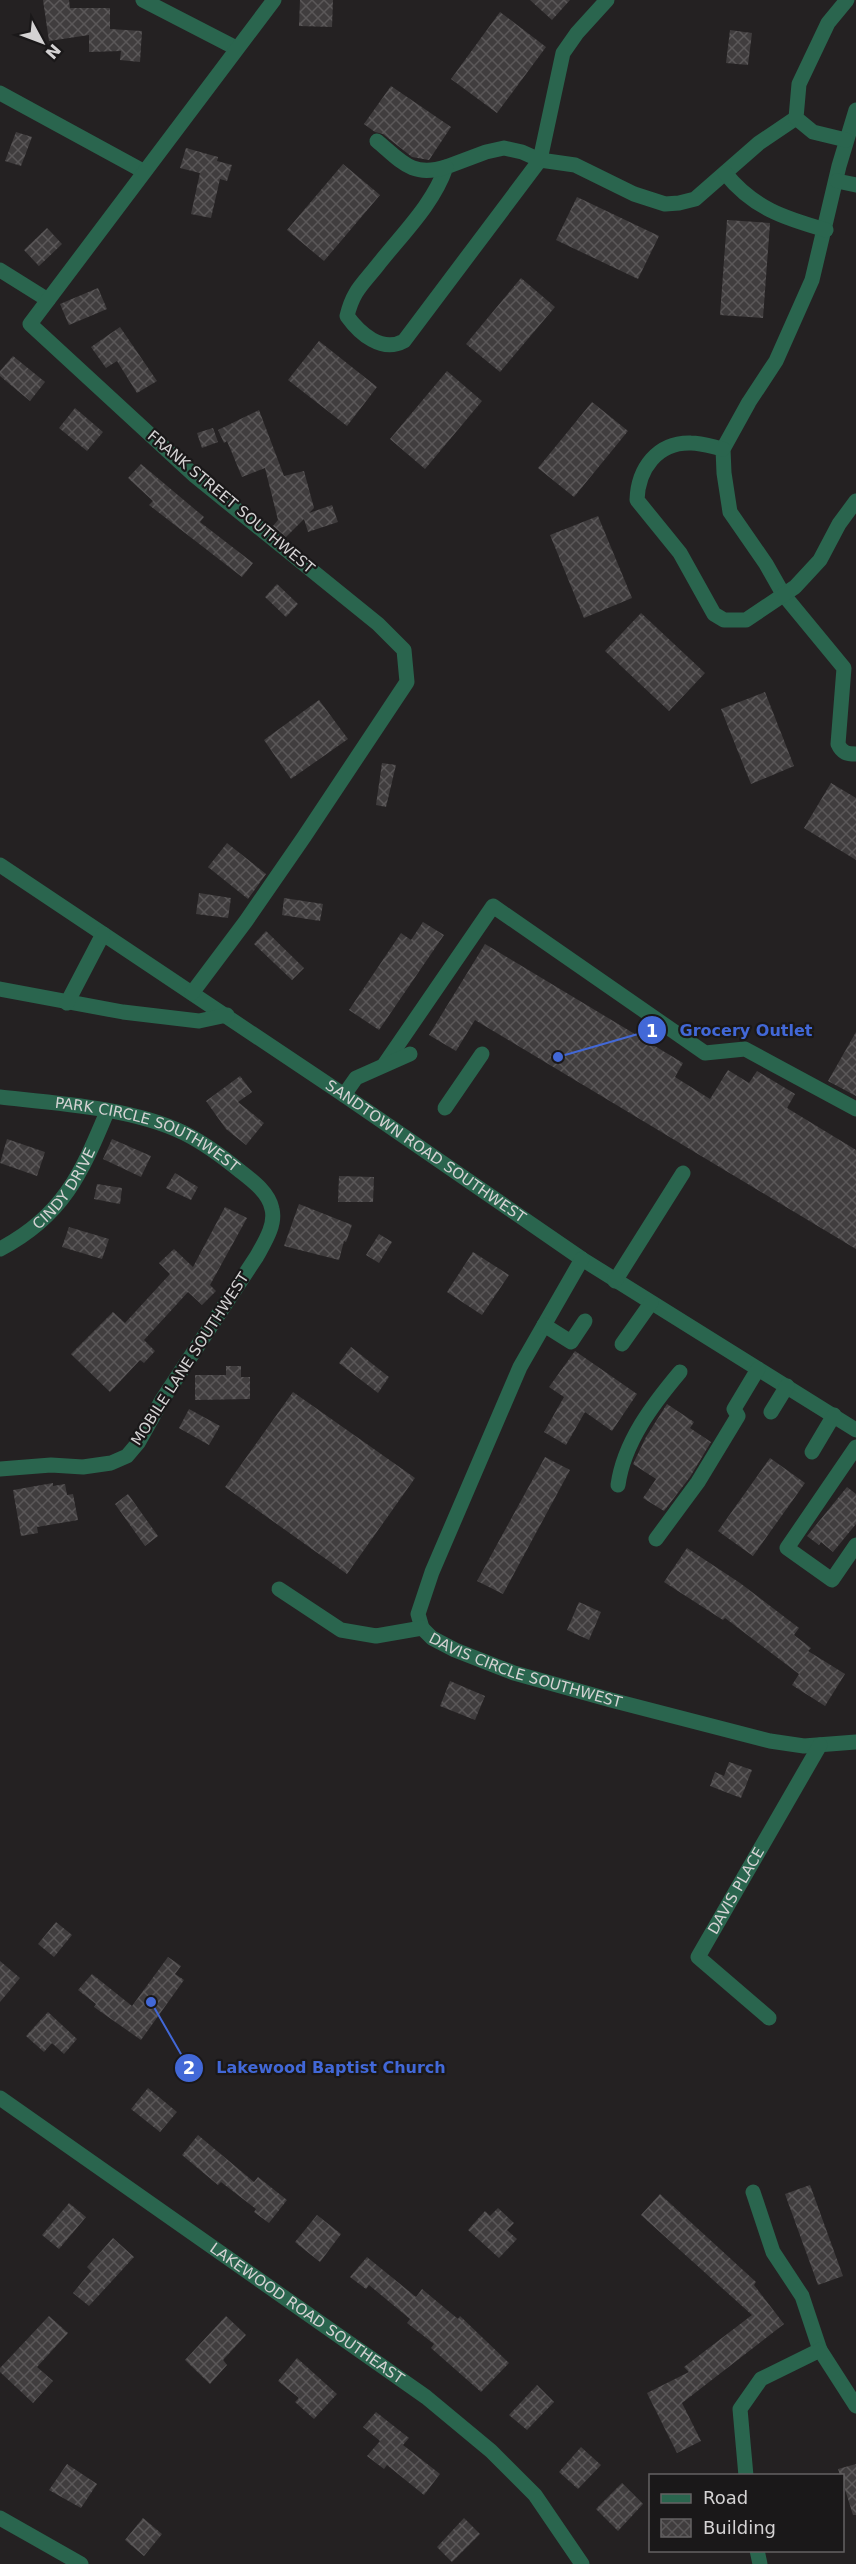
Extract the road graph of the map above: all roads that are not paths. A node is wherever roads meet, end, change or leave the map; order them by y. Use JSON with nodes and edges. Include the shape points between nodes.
{"nodes":[{"id":1,"x":143,"y":0,"type":"edge"},
{"id":2,"x":274,"y":0,"type":"edge"},
{"id":3,"x":607,"y":0,"type":"edge"},
{"id":4,"x":847,"y":0,"type":"edge"},
{"id":5,"x":236,"y":48,"type":"junction"},
{"id":6,"x":0,"y":93,"type":"edge"},
{"id":7,"x":856,"y":110,"type":"edge"},
{"id":8,"x":795,"y":118,"type":"junction"},
{"id":9,"x":846,"y":140,"type":"junction"},
{"id":10,"x":377,"y":141,"type":"dead end"},
{"id":11,"x":540,"y":160,"type":"junction"},
{"id":12,"x":446,"y":167,"type":"junction"},
{"id":13,"x":143,"y":171,"type":"junction"},
{"id":14,"x":725,"y":173,"type":"junction"},
{"id":15,"x":837,"y":181,"type":"junction"},
{"id":16,"x":856,"y":185,"type":"edge"},
{"id":17,"x":825,"y":230,"type":"junction"},
{"id":18,"x":0,"y":270,"type":"edge"},
{"id":19,"x":48,"y":300,"type":"junction"},
{"id":20,"x":723,"y":448,"type":"junction"},
{"id":21,"x":856,"y":501,"type":"edge"},
{"id":22,"x":783,"y":594,"type":"junction"},
{"id":23,"x":850,"y":667,"type":"edge"},
{"id":24,"x":856,"y":754,"type":"edge"},
{"id":25,"x":0,"y":865,"type":"edge"},
{"id":26,"x":103,"y":934,"type":"junction"},
{"id":27,"x":0,"y":989,"type":"edge"},
{"id":28,"x":192,"y":993,"type":"junction"},
{"id":29,"x":67,"y":1003,"type":"junction"},
{"id":30,"x":227,"y":1016,"type":"junction"},
{"id":31,"x":410,"y":1054,"type":"dead end"},
{"id":32,"x":482,"y":1054,"type":"dead end"},
{"id":33,"x":384,"y":1065,"type":"junction"},
{"id":34,"x":344,"y":1095,"type":"junction"},
{"id":35,"x":0,"y":1098,"type":"edge"},
{"id":36,"x":445,"y":1108,"type":"dead end"},
{"id":37,"x":856,"y":1109,"type":"edge"},
{"id":38,"x":107,"y":1112,"type":"junction"},
{"id":39,"x":683,"y":1173,"type":"dead end"},
{"id":40,"x":273,"y":1210,"type":"joint"},
{"id":41,"x":0,"y":1249,"type":"edge"},
{"id":42,"x":582,"y":1259,"type":"junction"},
{"id":43,"x":615,"y":1281,"type":"junction"},
{"id":44,"x":651,"y":1303,"type":"junction"},
{"id":45,"x":585,"y":1321,"type":"dead end"},
{"id":46,"x":544,"y":1325,"type":"junction"},
{"id":47,"x":622,"y":1344,"type":"dead end"},
{"id":48,"x":758,"y":1369,"type":"junction"},
{"id":49,"x":680,"y":1372,"type":"dead end"},
{"id":50,"x":787,"y":1386,"type":"junction"},
{"id":51,"x":771,"y":1412,"type":"dead end"},
{"id":52,"x":834,"y":1415,"type":"junction"},
{"id":53,"x":856,"y":1430,"type":"edge"},
{"id":54,"x":856,"y":1447,"type":"edge"},
{"id":55,"x":812,"y":1452,"type":"dead end"},
{"id":56,"x":0,"y":1469,"type":"edge"},
{"id":57,"x":618,"y":1485,"type":"dead end"},
{"id":58,"x":656,"y":1539,"type":"dead end"},
{"id":59,"x":856,"y":1545,"type":"edge"},
{"id":60,"x":279,"y":1589,"type":"dead end"},
{"id":61,"x":422,"y":1628,"type":"junction"},
{"id":62,"x":856,"y":1742,"type":"edge"},
{"id":63,"x":820,"y":1745,"type":"junction"},
{"id":64,"x":769,"y":2018,"type":"dead end"},
{"id":65,"x":0,"y":2098,"type":"edge"},
{"id":66,"x":753,"y":2192,"type":"dead end"},
{"id":67,"x":820,"y":2350,"type":"junction"},
{"id":68,"x":856,"y":2406,"type":"edge"},
{"id":69,"x":746,"y":2474,"type":"edge"},
{"id":70,"x":0,"y":2518,"type":"edge"},
{"id":71,"x":81,"y":2564,"type":"edge"},
{"id":72,"x":582,"y":2564,"type":"edge"}],
"edges":[{"from":1,"to":5,"type":"street"},
{"from":2,"to":5,"type":"street","name":"FRANK STREET SOUTHWEST"},
{"from":3,"to":11,"type":"street","via":[[563,53]]},
{"from":4,"to":8,"type":"street","via":[[828,23],[800,84]]},
{"from":5,"to":13,"type":"street","name":"FRANK STREET SOUTHWEST"},
{"from":6,"to":13,"type":"street"},
{"from":7,"to":9,"type":"street"},
{"from":8,"to":9,"type":"street","via":[[813,132]]},
{"from":8,"to":14,"type":"street"},
{"from":9,"to":15,"type":"street"},
{"from":10,"to":12,"type":"street","via":[[415,171]]},
{"from":11,"to":12,"type":"street","via":[[504,148]]},
{"from":11,"to":12,"type":"street","via":[[404,341],[386,347],[353,325],[347,316],[352,296],[424,209],[439,187]]},
{"from":11,"to":14,"type":"street","via":[[575,165],[634,194],[665,204],[695,199]]},
{"from":13,"to":19,"type":"street","name":"FRANK STREET SOUTHWEST"},
{"from":14,"to":17,"type":"street","via":[[762,208]]},
{"from":15,"to":16,"type":"street"},
{"from":15,"to":17,"type":"street"},
{"from":17,"to":20,"type":"street","via":[[797,319],[777,361]]},
{"from":18,"to":19,"type":"street"},
{"from":19,"to":28,"type":"street","name":"FRANK STREET SOUTHWEST","via":[[30,324],[195,476],[378,624],[404,650],[407,682],[246,921]]},
{"from":20,"to":22,"type":"street","via":[[730,512]]},
{"from":20,"to":22,"type":"street","via":[[692,443],[664,448],[652,457],[641,475],[637,500],[680,553],[714,614],[724,620],[746,620]]},
{"from":21,"to":22,"type":"street","via":[[820,560]]},
{"from":22,"to":23,"type":"street"},
{"from":23,"to":24,"type":"street","via":[[838,744],[846,754]]},
{"from":25,"to":26,"type":"street","name":"SANDTOWN ROAD SOUTHWEST"},
{"from":26,"to":28,"type":"street","name":"SANDTOWN ROAD SOUTHWEST"},
{"from":26,"to":29,"type":"street"},
{"from":27,"to":29,"type":"street"},
{"from":28,"to":30,"type":"street","name":"SANDTOWN ROAD SOUTHWEST"},
{"from":29,"to":30,"type":"street","via":[[199,1021]]},
{"from":30,"to":34,"type":"street","name":"SANDTOWN ROAD SOUTHWEST"},
{"from":31,"to":33,"type":"street"},
{"from":32,"to":36,"type":"street"},
{"from":33,"to":34,"type":"street","via":[[356,1078]]},
{"from":33,"to":37,"type":"street","via":[[494,906],[705,1053],[745,1049]]},
{"from":34,"to":42,"type":"street","name":"SANDTOWN ROAD SOUTHWEST"},
{"from":35,"to":38,"type":"street","name":"PARK CIRCLE SOUTHWEST"},
{"from":38,"to":40,"type":"street","name":"PARK CIRCLE SOUTHWEST","via":[[143,1117],[183,1132],[249,1178]]},
{"from":38,"to":41,"type":"street","name":"CINDY DRIVE","via":[[86,1162],[60,1204]]},
{"from":39,"to":43,"type":"street"},
{"from":40,"to":56,"type":"street","name":"MOBILE LANE SOUTHWEST","via":[[270,1231],[257,1256],[127,1456],[83,1467]]},
{"from":42,"to":43,"type":"street","name":"SANDTOWN ROAD SOUTHWEST"},
{"from":42,"to":46,"type":"street","name":"DAVIS CIRCLE SOUTHWEST"},
{"from":43,"to":44,"type":"street","name":"SANDTOWN ROAD SOUTHWEST"},
{"from":44,"to":47,"type":"street"},
{"from":44,"to":48,"type":"street","name":"SANDTOWN ROAD SOUTHWEST"},
{"from":45,"to":46,"type":"street","via":[[571,1342]]},
{"from":46,"to":61,"type":"street","name":"DAVIS CIRCLE SOUTHWEST","via":[[520,1367],[432,1572],[418,1614]]},
{"from":48,"to":50,"type":"street","name":"SANDTOWN ROAD SOUTHWEST"},
{"from":48,"to":58,"type":"street","via":[[734,1408],[738,1416],[698,1482]]},
{"from":49,"to":57,"type":"street","via":[[657,1400],[628,1448]]},
{"from":50,"to":51,"type":"street"},
{"from":50,"to":52,"type":"street","name":"SANDTOWN ROAD SOUTHWEST"},
{"from":52,"to":53,"type":"street","name":"SANDTOWN ROAD SOUTHWEST"},
{"from":52,"to":55,"type":"street"},
{"from":54,"to":59,"type":"street","via":[[787,1548],[832,1580]]},
{"from":60,"to":61,"type":"street","via":[[340,1630],[375,1636]]},
{"from":61,"to":63,"type":"street","name":"DAVIS CIRCLE SOUTHWEST","via":[[455,1650],[514,1672],[770,1741]]},
{"from":62,"to":63,"type":"street","name":"DAVIS CIRCLE SOUTHWEST"},
{"from":63,"to":64,"type":"street","name":"DAVIS PLACE","via":[[698,1957]]},
{"from":65,"to":72,"type":"street","name":"LAKEWOOD ROAD SOUTHEAST","via":[[426,2397],[536,2495]]},
{"from":66,"to":67,"type":"street","via":[[773,2252],[802,2296]]},
{"from":67,"to":68,"type":"street"},
{"from":67,"to":69,"type":"street","via":[[761,2379],[740,2409]]},
{"from":70,"to":71,"type":"street"}]}
